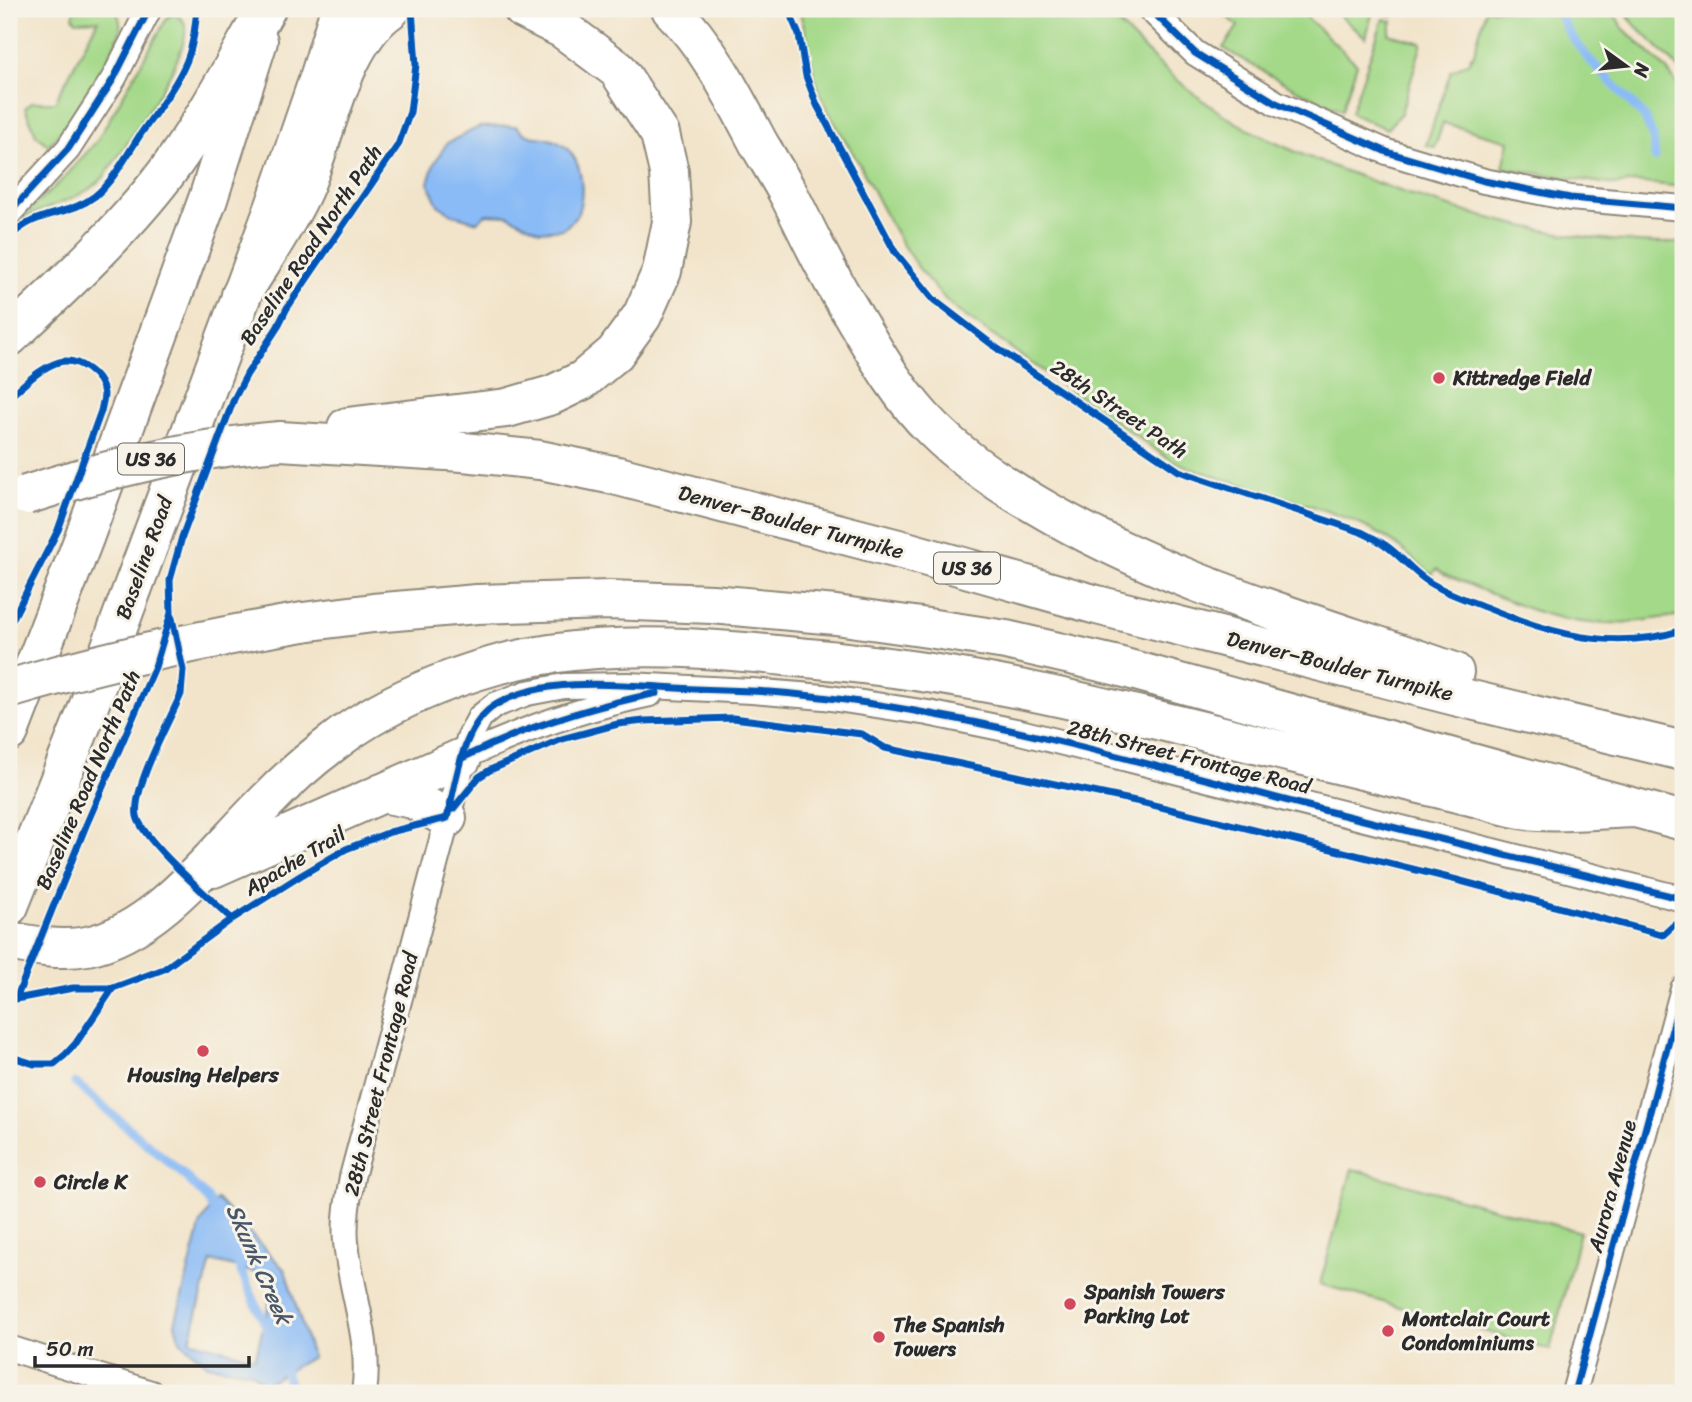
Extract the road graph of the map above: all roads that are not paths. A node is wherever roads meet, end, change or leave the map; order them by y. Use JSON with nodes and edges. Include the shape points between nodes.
{"nodes":[{"id":1,"x":149,"y":9,"type":"edge"},
{"id":2,"x":267,"y":9,"type":"edge"},
{"id":3,"x":340,"y":9,"type":"edge"},
{"id":4,"x":391,"y":9,"type":"edge"},
{"id":5,"x":523,"y":9,"type":"edge"},
{"id":6,"x":671,"y":9,"type":"edge"},
{"id":7,"x":702,"y":9,"type":"edge"},
{"id":8,"x":1150,"y":9,"type":"edge"},
{"id":9,"x":760,"y":144,"type":"junction"},
{"id":10,"x":1683,"y":208,"type":"edge"},
{"id":11,"x":9,"y":214,"type":"edge"},
{"id":12,"x":241,"y":295,"type":"junction"},
{"id":13,"x":9,"y":337,"type":"edge"},
{"id":14,"x":280,"y":441,"type":"junction"},
{"id":15,"x":17,"y":499,"type":"edge"},
{"id":16,"x":680,"y":688,"type":"junction"},
{"id":17,"x":9,"y":689,"type":"edge"},
{"id":18,"x":9,"y":732,"type":"edge"},
{"id":19,"x":1647,"y":741,"type":"junction"},
{"id":20,"x":1683,"y":751,"type":"edge"},
{"id":21,"x":462,"y":758,"type":"junction"},
{"id":22,"x":382,"y":793,"type":"junction"},
{"id":23,"x":1634,"y":808,"type":"junction"},
{"id":24,"x":447,"y":818,"type":"junction"},
{"id":25,"x":1683,"y":821,"type":"edge"},
{"id":26,"x":192,"y":878,"type":"junction"},
{"id":27,"x":1683,"y":899,"type":"edge"},
{"id":28,"x":9,"y":906,"type":"edge"},
{"id":29,"x":9,"y":942,"type":"edge"},
{"id":30,"x":1683,"y":989,"type":"edge"},
{"id":31,"x":9,"y":1348,"type":"edge"},
{"id":32,"x":151,"y":1393,"type":"edge"},
{"id":33,"x":364,"y":1393,"type":"edge"},
{"id":34,"x":1574,"y":1393,"type":"edge"}],
"edges":[{"from":1,"to":11,"type":"street","via":[[114,78],[68,149]]},
{"from":2,"to":13,"type":"main road","via":[[172,166],[102,245]]},
{"from":2,"to":18,"type":"main road","via":[[208,199]]},
{"from":3,"to":12,"type":"main road","name":"Baseline Road"},
{"from":4,"to":12,"type":"main road","via":[[360,41],[292,212]]},
{"from":5,"to":14,"type":"main road","via":[[563,29],[618,70],[660,134],[672,222],[662,271],[642,316],[615,353],[583,380],[552,395],[507,408],[362,424]]},
{"from":6,"to":9,"type":"main road","via":[[711,60]]},
{"from":7,"to":9,"type":"main road","via":[[744,96]]},
{"from":8,"to":10,"type":"street","via":[[1195,53],[1276,103],[1387,152],[1484,181],[1609,203]]},
{"from":9,"to":19,"type":"main road","via":[[847,305],[905,396],[962,455],[1005,486],[1131,556],[1209,587]]},
{"from":12,"to":28,"type":"main road","name":"Baseline Road","via":[[85,716]]},
{"from":14,"to":15,"type":"main road","name":"Denver–Boulder Turnpike","number":"US 36","bridge":true,"via":[[149,460]]},
{"from":14,"to":19,"type":"main road","name":"Denver–Boulder Turnpike","number":"US 36","via":[[463,452],[540,460],[618,476],[1097,605]]},
{"from":16,"to":21,"type":"street","name":"28th Street Frontage Road","via":[[561,717]]},
{"from":16,"to":21,"type":"street","name":"28th Street Frontage Road","via":[[585,684],[527,693],[495,705],[480,717]]},
{"from":16,"to":27,"type":"street","name":"28th Street Frontage Road","via":[[824,698],[986,725]]},
{"from":17,"to":23,"type":"main road","bridge":true,"via":[[162,649],[373,613],[609,600],[712,604],[888,622],[1006,640],[1114,665]]},
{"from":19,"to":20,"type":"main road","number":"US 36"},
{"from":21,"to":22,"type":"main road"},
{"from":21,"to":24,"type":"street","name":"28th Street Frontage Road"},
{"from":22,"to":24,"type":"main road","via":[[413,799]]},
{"from":22,"to":26,"type":"main road"},
{"from":23,"to":25,"type":"main road"},
{"from":23,"to":26,"type":"main road","via":[[1535,811],[991,684],[821,659],[616,648],[548,654],[488,667],[383,710],[334,741],[287,781]]},
{"from":24,"to":33,"type":"street","name":"28th Street Frontage Road","via":[[347,1207],[346,1242],[366,1351]]},
{"from":26,"to":29,"type":"main road","via":[[142,921],[106,940],[58,948]]},
{"from":30,"to":34,"type":"street","name":"Aurora Avenue"},
{"from":31,"to":32,"type":"street"}]}
